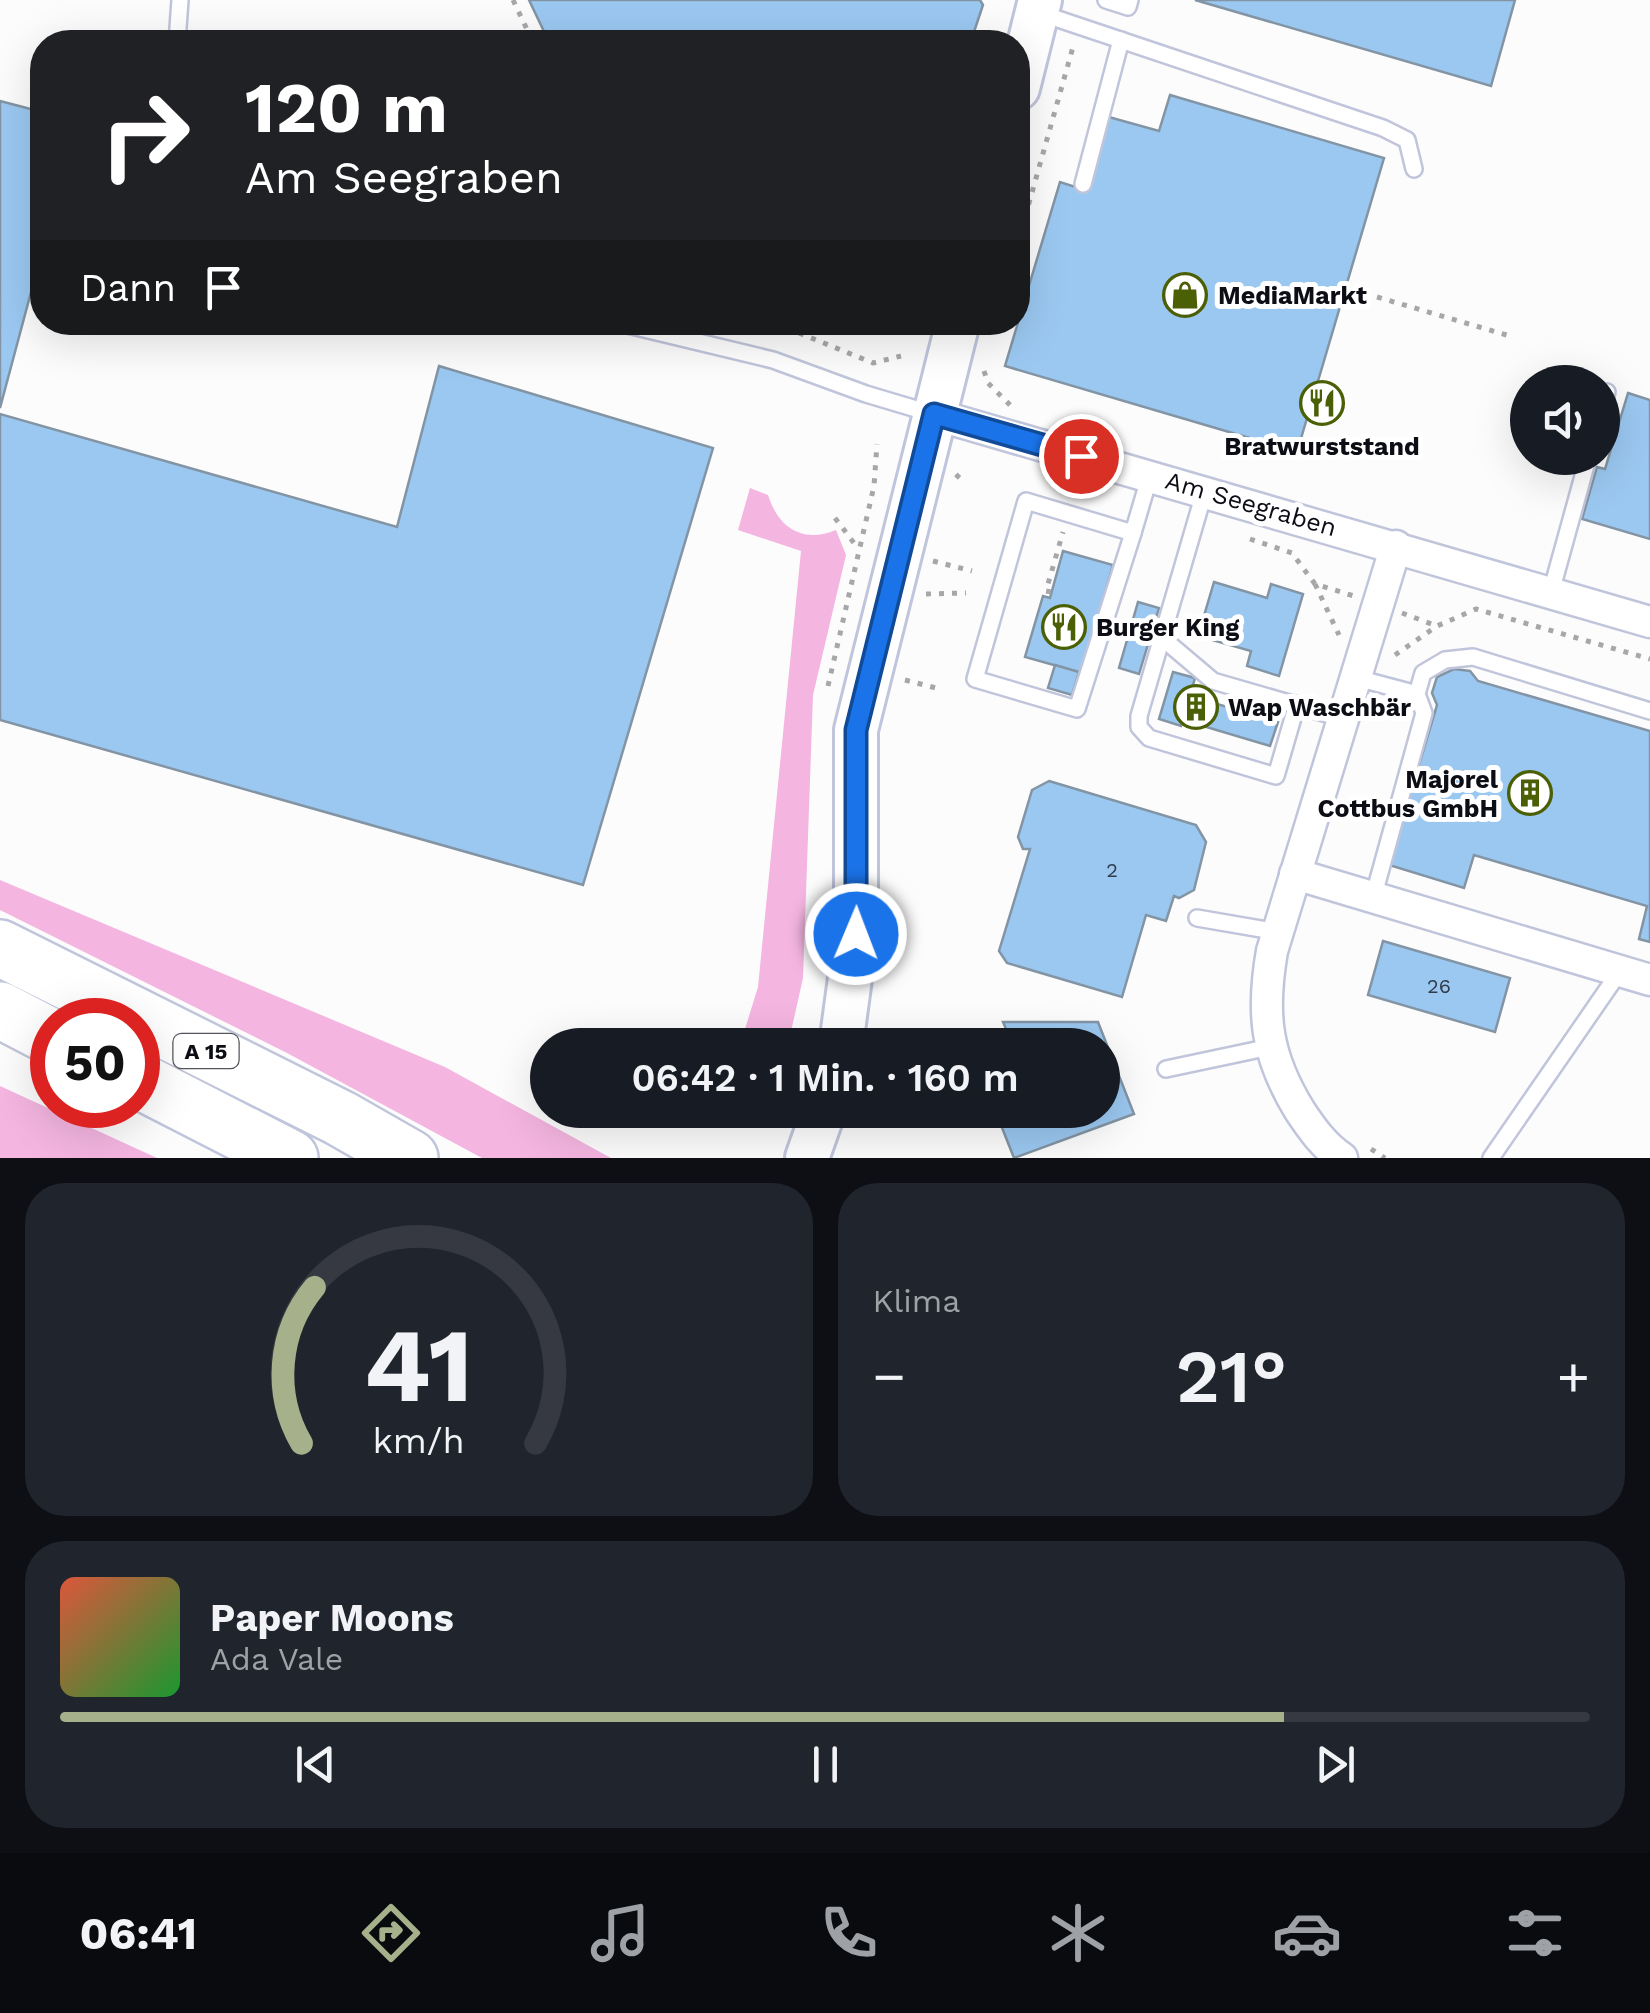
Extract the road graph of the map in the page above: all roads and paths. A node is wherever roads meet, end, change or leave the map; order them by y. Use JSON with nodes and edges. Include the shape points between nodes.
{"nodes":[{"id":1,"x":180,"y":0,"type":"edge"},
{"id":2,"x":513,"y":0,"type":"edge"},
{"id":3,"x":1106,"y":0,"type":"edge"},
{"id":4,"x":1130,"y":0,"type":"edge"},
{"id":5,"x":1039,"y":6,"type":"edge"},
{"id":6,"x":1079,"y":26,"type":"junction"},
{"id":7,"x":179,"y":30,"type":"edge"},
{"id":8,"x":527,"y":30,"type":"edge"},
{"id":9,"x":1121,"y":40,"type":"junction"},
{"id":10,"x":1041,"y":101,"type":"edge"},
{"id":11,"x":1030,"y":168,"type":"edge"},
{"id":12,"x":1414,"y":169,"type":"dead end"},
{"id":13,"x":1083,"y":184,"type":"dead end"},
{"id":14,"x":1377,"y":297,"type":"dead end"},
{"id":15,"x":669,"y":335,"type":"edge"},
{"id":16,"x":806,"y":335,"type":"edge"},
{"id":17,"x":955,"y":335,"type":"edge"},
{"id":18,"x":1510,"y":336,"type":"dead end"},
{"id":19,"x":901,"y":356,"type":"dead end"},
{"id":20,"x":934,"y":414,"type":"junction"},
{"id":21,"x":964,"y":469,"type":"dead end"},
{"id":22,"x":1150,"y":475,"type":"junction"},
{"id":23,"x":1583,"y":475,"type":"edge"},
{"id":24,"x":949,"y":486,"type":"dead end"},
{"id":25,"x":1204,"y":490,"type":"junction"},
{"id":26,"x":1069,"y":512,"type":"junction"},
{"id":27,"x":835,"y":518,"type":"dead end"},
{"id":28,"x":1196,"y":522,"type":"junction"},
{"id":29,"x":1134,"y":533,"type":"junction"},
{"id":30,"x":1396,"y":546,"type":"junction"},
{"id":31,"x":857,"y":547,"type":"dead end"},
{"id":32,"x":972,"y":572,"type":"dead end"},
{"id":33,"x":1315,"y":584,"type":"junction"},
{"id":34,"x":1051,"y":592,"type":"dead end"},
{"id":35,"x":1550,"y":592,"type":"junction"},
{"id":36,"x":966,"y":593,"type":"dead end"},
{"id":37,"x":1380,"y":604,"type":"junction"},
{"id":38,"x":1650,"y":622,"type":"edge"},
{"id":39,"x":1437,"y":626,"type":"dead end"},
{"id":40,"x":1161,"y":637,"type":"junction"},
{"id":41,"x":1351,"y":664,"type":"junction"},
{"id":42,"x":900,"y":679,"type":"dead end"},
{"id":43,"x":936,"y":688,"type":"dead end"},
{"id":44,"x":1417,"y":694,"type":"junction"},
{"id":45,"x":1297,"y":704,"type":"junction"},
{"id":46,"x":1650,"y":711,"type":"edge"},
{"id":47,"x":1344,"y":719,"type":"junction"},
{"id":48,"x":1295,"y":874,"type":"junction"},
{"id":49,"x":1373,"y":898,"type":"junction"},
{"id":50,"x":1197,"y":918,"type":"dead end"},
{"id":51,"x":1278,"y":932,"type":"junction"},
{"id":52,"x":0,"y":948,"type":"edge"},
{"id":53,"x":1620,"y":971,"type":"junction"},
{"id":54,"x":1650,"y":980,"type":"edge"},
{"id":55,"x":0,"y":1010,"type":"edge"},
{"id":56,"x":30,"y":1026,"type":"edge"},
{"id":57,"x":842,"y":1028,"type":"edge"},
{"id":58,"x":1270,"y":1048,"type":"junction"},
{"id":59,"x":1166,"y":1069,"type":"dead end"},
{"id":60,"x":160,"y":1091,"type":"edge"},
{"id":61,"x":818,"y":1128,"type":"edge"},
{"id":62,"x":1352,"y":1151,"type":"edge"},
{"id":63,"x":290,"y":1158,"type":"edge"},
{"id":64,"x":410,"y":1158,"type":"edge"},
{"id":65,"x":807,"y":1158,"type":"edge"},
{"id":66,"x":1386,"y":1158,"type":"edge"},
{"id":67,"x":1491,"y":1158,"type":"edge"}],
"edges":[{"from":1,"to":7,"type":"lane"},
{"from":2,"to":8,"type":"path"},
{"from":3,"to":4,"type":"lane","via":[[1128,7]]},
{"from":5,"to":6,"type":"lane"},
{"from":5,"to":10,"type":"main road"},
{"from":6,"to":9,"type":"lane"},
{"from":6,"to":10,"type":"path"},
{"from":9,"to":12,"type":"lane","via":[[1382,128],[1407,140]]},
{"from":9,"to":13,"type":"lane"},
{"from":10,"to":11,"type":"path"},
{"from":14,"to":18,"type":"path"},
{"from":15,"to":20,"type":"lane","via":[[774,360]]},
{"from":16,"to":19,"type":"path","via":[[872,363]]},
{"from":17,"to":20,"type":"main road"},
{"from":20,"to":22,"type":"street","name":"Am Seegraben"},
{"from":20,"to":57,"type":"main road","via":[[856,730],[856,934]]},
{"from":21,"to":24,"type":"path"},
{"from":22,"to":25,"type":"street","name":"Am Seegraben"},
{"from":22,"to":29,"type":"lane"},
{"from":23,"to":35,"type":"lane"},
{"from":25,"to":28,"type":"lane"},
{"from":25,"to":30,"type":"street","name":"Am Seegraben"},
{"from":26,"to":29,"type":"lane"},
{"from":26,"to":29,"type":"lane","via":[[1026,501],[975,679],[1077,709]]},
{"from":26,"to":34,"type":"path","via":[[1046,591]]},
{"from":27,"to":31,"type":"path"},
{"from":28,"to":33,"type":"path","via":[[1292,553]]},
{"from":28,"to":40,"type":"lane"},
{"from":30,"to":35,"type":"street","name":"Am Seegraben"},
{"from":30,"to":37,"type":"street"},
{"from":32,"to":36,"type":"path","via":[[933,561],[926,596]]},
{"from":33,"to":37,"type":"path"},
{"from":33,"to":41,"type":"path"},
{"from":35,"to":38,"type":"street","name":"Am Seegraben"},
{"from":37,"to":39,"type":"path"},
{"from":37,"to":41,"type":"street"},
{"from":40,"to":45,"type":"lane","via":[[1213,681]]},
{"from":40,"to":45,"type":"lane","via":[[1138,716],[1149,738],[1276,776]]},
{"from":41,"to":44,"type":"lane"},
{"from":41,"to":47,"type":"street"},
{"from":42,"to":43,"type":"path"},
{"from":44,"to":46,"type":"lane","via":[[1423,673],[1444,660],[1472,657]]},
{"from":44,"to":49,"type":"lane","via":[[1424,714]]},
{"from":45,"to":47,"type":"lane"},
{"from":47,"to":48,"type":"street"},
{"from":48,"to":49,"type":"street"},
{"from":48,"to":51,"type":"street"},
{"from":49,"to":53,"type":"street"},
{"from":50,"to":51,"type":"lane"},
{"from":51,"to":58,"type":"street","via":[[1265,1000]]},
{"from":52,"to":64,"type":"highway","number":"A 15"},
{"from":53,"to":54,"type":"street"},
{"from":53,"to":67,"type":"lane"},
{"from":55,"to":56,"type":"highway"},
{"from":58,"to":59,"type":"lane"},
{"from":58,"to":62,"type":"street","via":[[1304,1117],[1333,1152]]},
{"from":60,"to":63,"type":"highway","number":"A 15"},
{"from":61,"to":65,"type":"main road"},
{"from":62,"to":66,"type":"path"}]}
